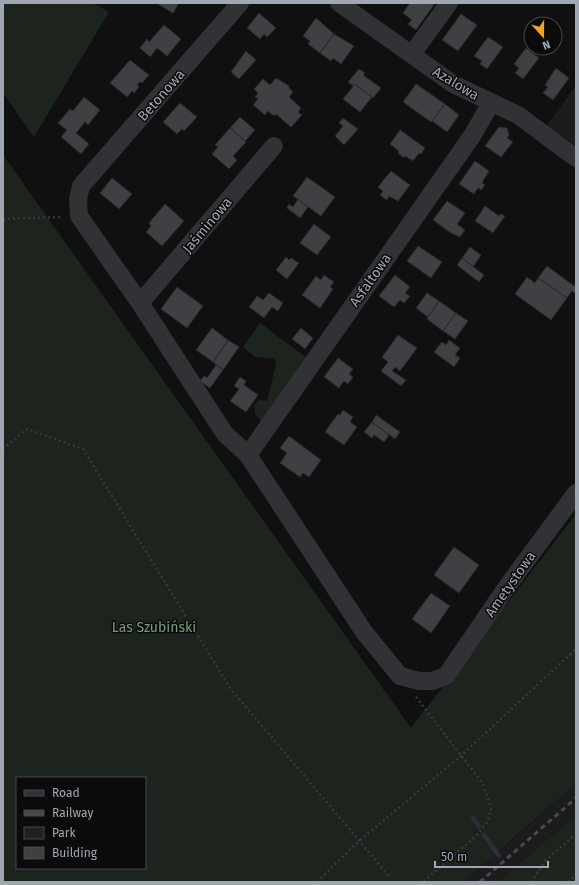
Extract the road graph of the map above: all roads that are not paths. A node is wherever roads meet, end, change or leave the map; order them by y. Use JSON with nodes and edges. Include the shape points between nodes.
{"nodes":[{"id":1,"x":240,"y":3,"type":"edge"},
{"id":2,"x":340,"y":3,"type":"edge"},
{"id":3,"x":449,"y":3,"type":"edge"},
{"id":4,"x":412,"y":54,"type":"junction"},
{"id":5,"x":491,"y":103,"type":"junction"},
{"id":6,"x":274,"y":146,"type":"dead end"},
{"id":7,"x":576,"y":158,"type":"edge"},
{"id":8,"x":140,"y":303,"type":"junction"},
{"id":9,"x":248,"y":455,"type":"junction"},
{"id":10,"x":576,"y":493,"type":"edge"}],
"edges":[{"from":1,"to":8,"type":"street","name":"Betonowa","via":[[81,186],[78,199],[79,216]]},
{"from":2,"to":4,"type":"street","name":"Azalowa"},
{"from":3,"to":4,"type":"street"},
{"from":4,"to":5,"type":"street","name":"Azalowa","via":[[453,84]]},
{"from":5,"to":7,"type":"street","name":"Azalowa","via":[[518,115]]},
{"from":5,"to":9,"type":"street","name":"Asfaltowa","via":[[472,136]]},
{"from":6,"to":8,"type":"street","name":"Jaśminowa"},
{"from":8,"to":9,"type":"street","via":[[225,434]]},
{"from":9,"to":10,"type":"street","name":"Ametystowa","via":[[364,632],[400,676],[419,681],[432,681],[446,676],[506,588]]}]}
